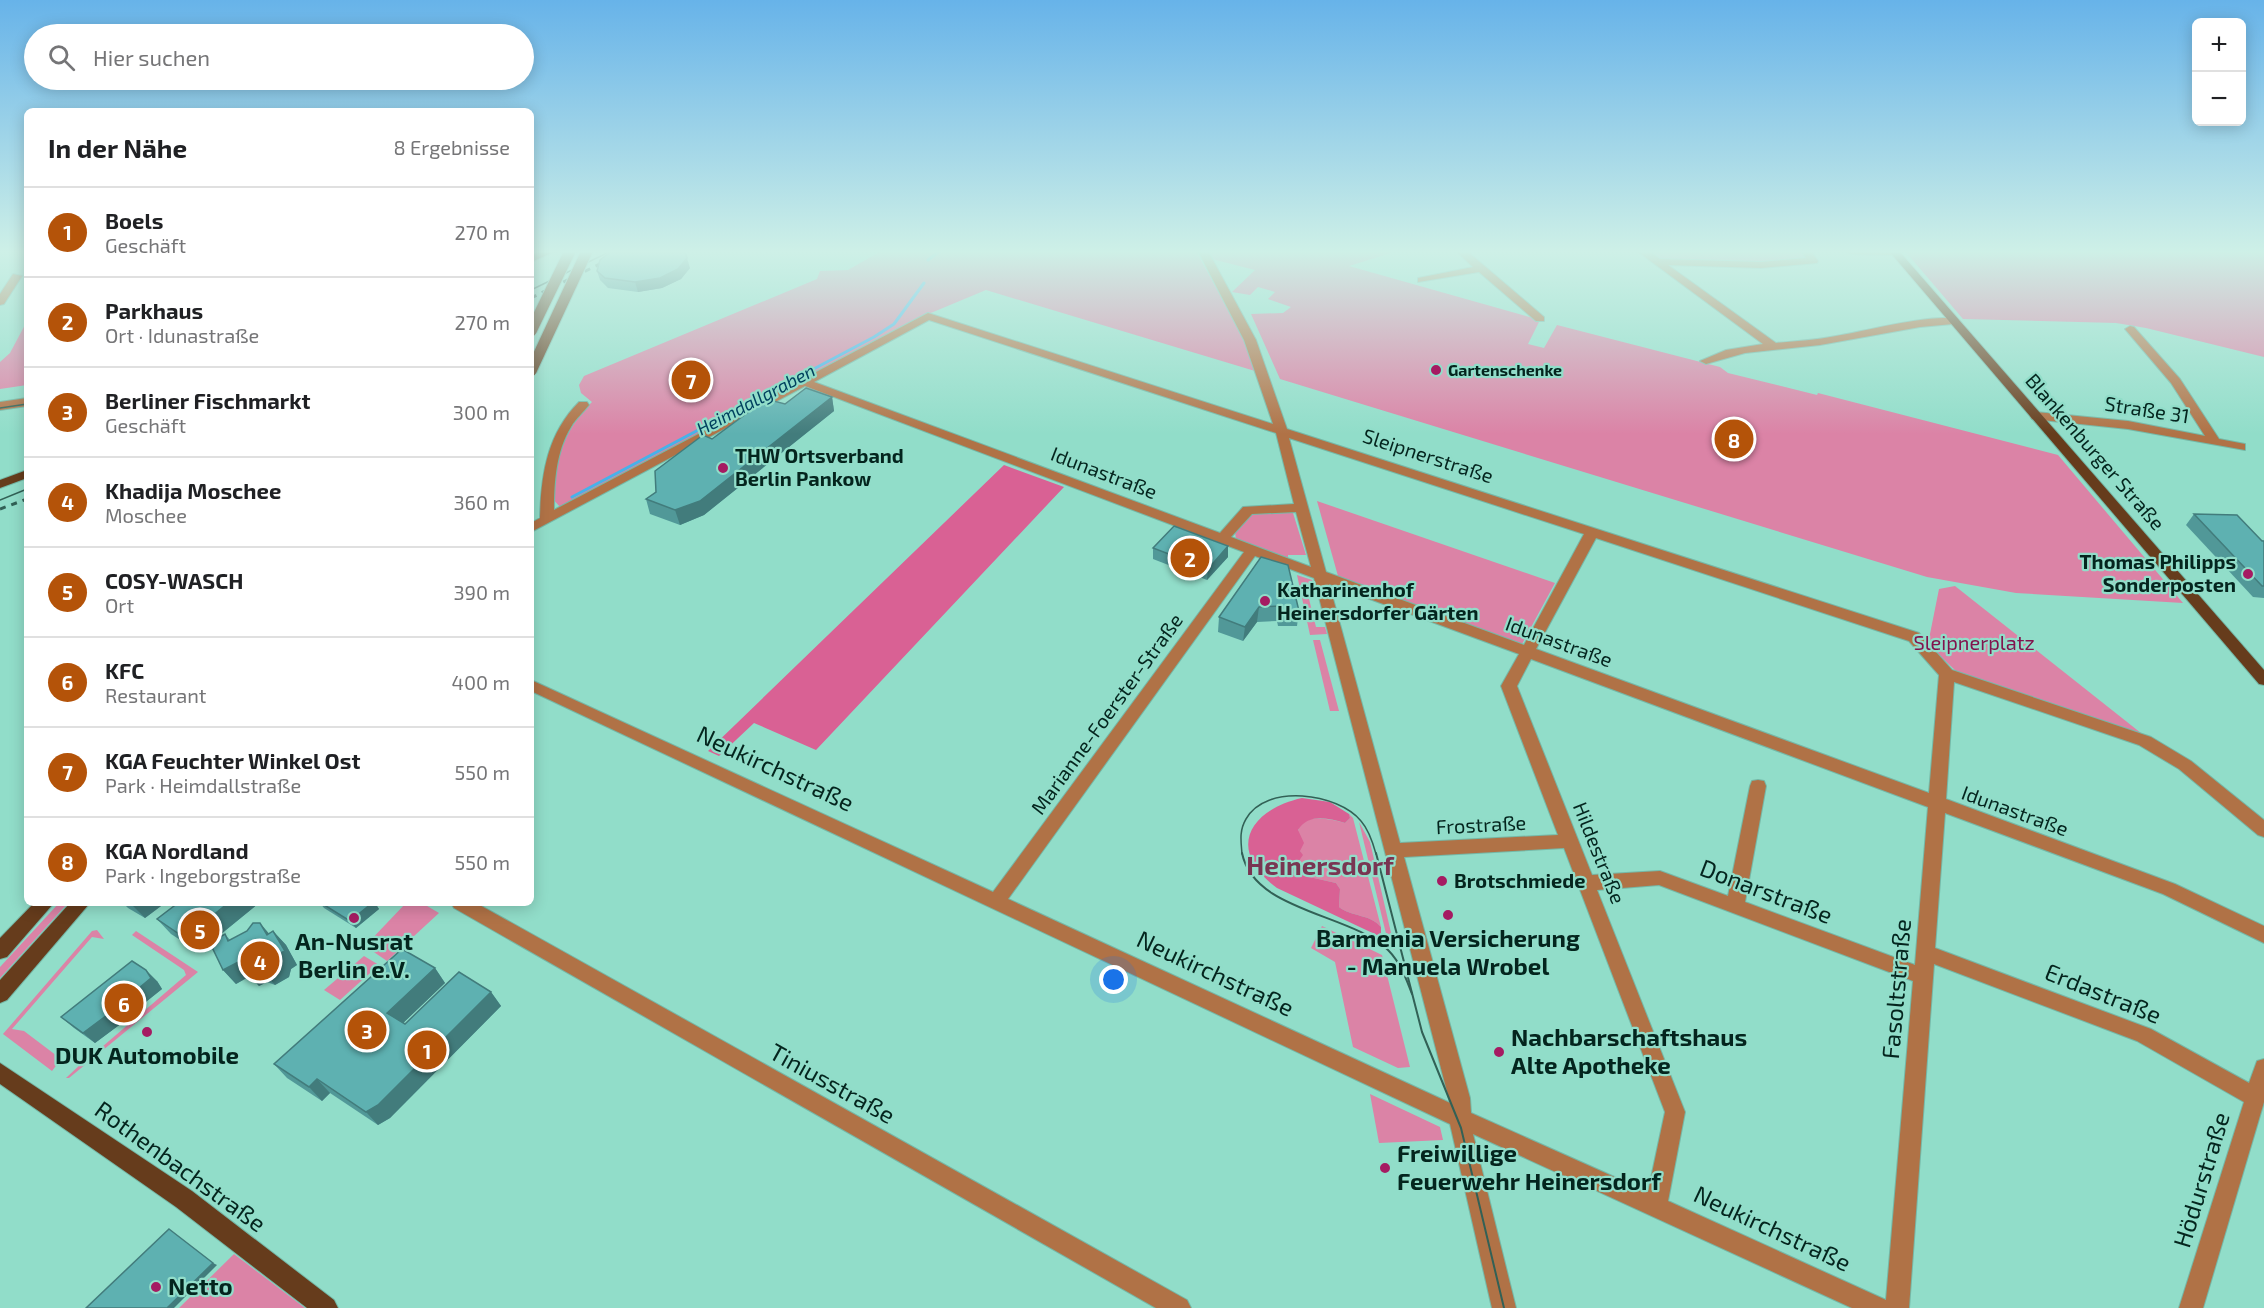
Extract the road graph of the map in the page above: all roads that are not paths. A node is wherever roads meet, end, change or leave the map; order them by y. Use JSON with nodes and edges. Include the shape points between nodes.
{"nodes":[{"id":1,"x":559,"y":312,"type":"edge"},
{"id":2,"x":1235,"y":312,"type":"edge"},
{"id":3,"x":1532,"y":312,"type":"edge"},
{"id":4,"x":1726,"y":312,"type":"edge"},
{"id":5,"x":1945,"y":312,"type":"edge"},
{"id":6,"x":1540,"y":319,"type":"dead end"},
{"id":7,"x":1953,"y":321,"type":"junction"},
{"id":8,"x":2130,"y":329,"type":"dead end"},
{"id":9,"x":1776,"y":348,"type":"junction"},
{"id":10,"x":1706,"y":361,"type":"dead end"},
{"id":11,"x":534,"y":365,"type":"edge"},
{"id":12,"x":804,"y":382,"type":"junction"},
{"id":13,"x":24,"y":402,"type":"edge"},
{"id":14,"x":583,"y":405,"type":"dead end"},
{"id":15,"x":0,"y":406,"type":"edge"},
{"id":16,"x":2036,"y":416,"type":"junction"},
{"id":17,"x":1281,"y":430,"type":"junction"},
{"id":18,"x":2215,"y":442,"type":"junction"},
{"id":19,"x":2241,"y":447,"type":"dead end"},
{"id":20,"x":24,"y":475,"type":"edge"},
{"id":21,"x":0,"y":484,"type":"edge"},
{"id":22,"x":1301,"y":508,"type":"junction"},
{"id":23,"x":547,"y":520,"type":"junction"},
{"id":24,"x":534,"y":526,"type":"edge"},
{"id":25,"x":1592,"y":532,"type":"junction"},
{"id":26,"x":1222,"y":539,"type":"junction"},
{"id":27,"x":1252,"y":550,"type":"junction"},
{"id":28,"x":1319,"y":574,"type":"junction"},
{"id":29,"x":1527,"y":653,"type":"junction"},
{"id":30,"x":1947,"y":674,"type":"junction"},
{"id":31,"x":2264,"y":680,"type":"edge"},
{"id":32,"x":534,"y":686,"type":"edge"},
{"id":33,"x":1758,"y":786,"type":"dead end"},
{"id":34,"x":1938,"y":805,"type":"junction"},
{"id":35,"x":2264,"y":830,"type":"edge"},
{"id":36,"x":1569,"y":841,"type":"junction"},
{"id":37,"x":1394,"y":850,"type":"junction"},
{"id":38,"x":1587,"y":883,"type":"junction"},
{"id":39,"x":996,"y":902,"type":"junction"},
{"id":40,"x":1735,"y":905,"type":"junction"},
{"id":41,"x":42,"y":906,"type":"edge"},
{"id":42,"x":78,"y":906,"type":"edge"},
{"id":43,"x":465,"y":906,"type":"edge"},
{"id":44,"x":2264,"y":935,"type":"edge"},
{"id":45,"x":0,"y":951,"type":"edge"},
{"id":46,"x":1926,"y":953,"type":"junction"},
{"id":47,"x":1924,"y":977,"type":"junction"},
{"id":48,"x":0,"y":994,"type":"edge"},
{"id":49,"x":2264,"y":1068,"type":"edge"},
{"id":50,"x":0,"y":1072,"type":"edge"},
{"id":51,"x":2255,"y":1097,"type":"junction"},
{"id":52,"x":1461,"y":1117,"type":"junction"},
{"id":53,"x":1656,"y":1205,"type":"junction"},
{"id":54,"x":326,"y":1308,"type":"edge"},
{"id":55,"x":1179,"y":1308,"type":"edge"},
{"id":56,"x":1504,"y":1308,"type":"edge"},
{"id":57,"x":1878,"y":1308,"type":"edge"},
{"id":58,"x":1897,"y":1308,"type":"edge"},
{"id":59,"x":2191,"y":1308,"type":"edge"}],
"edges":[{"from":1,"to":11,"type":"main road","bridge":true},
{"from":2,"to":17,"type":"street","via":[[1250,340]]},
{"from":3,"to":6,"type":"street"},
{"from":4,"to":9,"type":"street"},
{"from":5,"to":7,"type":"main road","name":"Blankenburger Straße"},
{"from":7,"to":9,"type":"street"},
{"from":7,"to":16,"type":"main road","name":"Blankenburger Straße"},
{"from":8,"to":18,"type":"street","name":"Straße 31","via":[[2176,381]]},
{"from":9,"to":10,"type":"street","via":[[1727,353]]},
{"from":12,"to":17,"type":"street","name":"Sleipnerstraße","via":[[928,316]]},
{"from":12,"to":23,"type":"street"},
{"from":12,"to":26,"type":"street","name":"Idunastraße"},
{"from":13,"to":15,"type":"street"},
{"from":14,"to":23,"type":"street","via":[[569,420],[552,460]]},
{"from":16,"to":18,"type":"street","name":"Straße 31","via":[[2128,425]]},
{"from":16,"to":31,"type":"main road","name":"Blankenburger Straße"},
{"from":17,"to":22,"type":"street"},
{"from":17,"to":25,"type":"street","name":"Sleipnerstraße"},
{"from":18,"to":19,"type":"street","name":"Straße 31"},
{"from":20,"to":21,"type":"main road"},
{"from":22,"to":26,"type":"street","via":[[1248,510]]},
{"from":22,"to":28,"type":"street"},
{"from":23,"to":24,"type":"street"},
{"from":25,"to":29,"type":"street","name":"Hildestraße"},
{"from":25,"to":30,"type":"street","name":"Sleipnerstraße","via":[[1914,637]]},
{"from":26,"to":27,"type":"street","name":"Idunastraße"},
{"from":27,"to":28,"type":"street","name":"Idunastraße"},
{"from":27,"to":39,"type":"street","name":"Marianne-Foerster-Straße"},
{"from":28,"to":29,"type":"street","name":"Idunastraße"},
{"from":28,"to":37,"type":"street"},
{"from":29,"to":34,"type":"street","name":"Idunastraße"},
{"from":29,"to":36,"type":"street","name":"Hildestraße","via":[[1509,686]]},
{"from":30,"to":34,"type":"street","name":"Fasoltstraße"},
{"from":30,"to":35,"type":"street","via":[[2145,741],[2185,765]]},
{"from":32,"to":39,"type":"street","name":"Neukirchstraße"},
{"from":33,"to":40,"type":"street"},
{"from":34,"to":44,"type":"street","name":"Idunastraße","via":[[2169,889]]},
{"from":34,"to":46,"type":"street","name":"Fasoltstraße"},
{"from":36,"to":37,"type":"street","name":"Frostraße"},
{"from":36,"to":38,"type":"street","name":"Hildestraße"},
{"from":37,"to":52,"type":"street","via":[[1460,1098]]},
{"from":38,"to":40,"type":"street","name":"Donarstraße","via":[[1660,878]]},
{"from":38,"to":53,"type":"street","name":"Hildestraße","via":[[1675,1112]]},
{"from":39,"to":52,"type":"street","name":"Neukirchstraße"},
{"from":40,"to":47,"type":"street","name":"Donarstraße"},
{"from":41,"to":45,"type":"main road"},
{"from":42,"to":48,"type":"main road"},
{"from":43,"to":55,"type":"street","name":"Tiniusstraße"},
{"from":46,"to":47,"type":"street","name":"Fasoltstraße"},
{"from":46,"to":51,"type":"street","name":"Erdastraße","via":[[2144,1035]]},
{"from":47,"to":58,"type":"street","name":"Fasoltstraße"},
{"from":49,"to":51,"type":"street","name":"Hödurstraße"},
{"from":50,"to":54,"type":"main road","name":"Rothenbachstraße","via":[[184,1199]]},
{"from":51,"to":59,"type":"street","name":"Hödurstraße"},
{"from":52,"to":53,"type":"street","name":"Neukirchstraße"},
{"from":52,"to":56,"type":"street"},
{"from":53,"to":57,"type":"street","name":"Neukirchstraße"}]}
